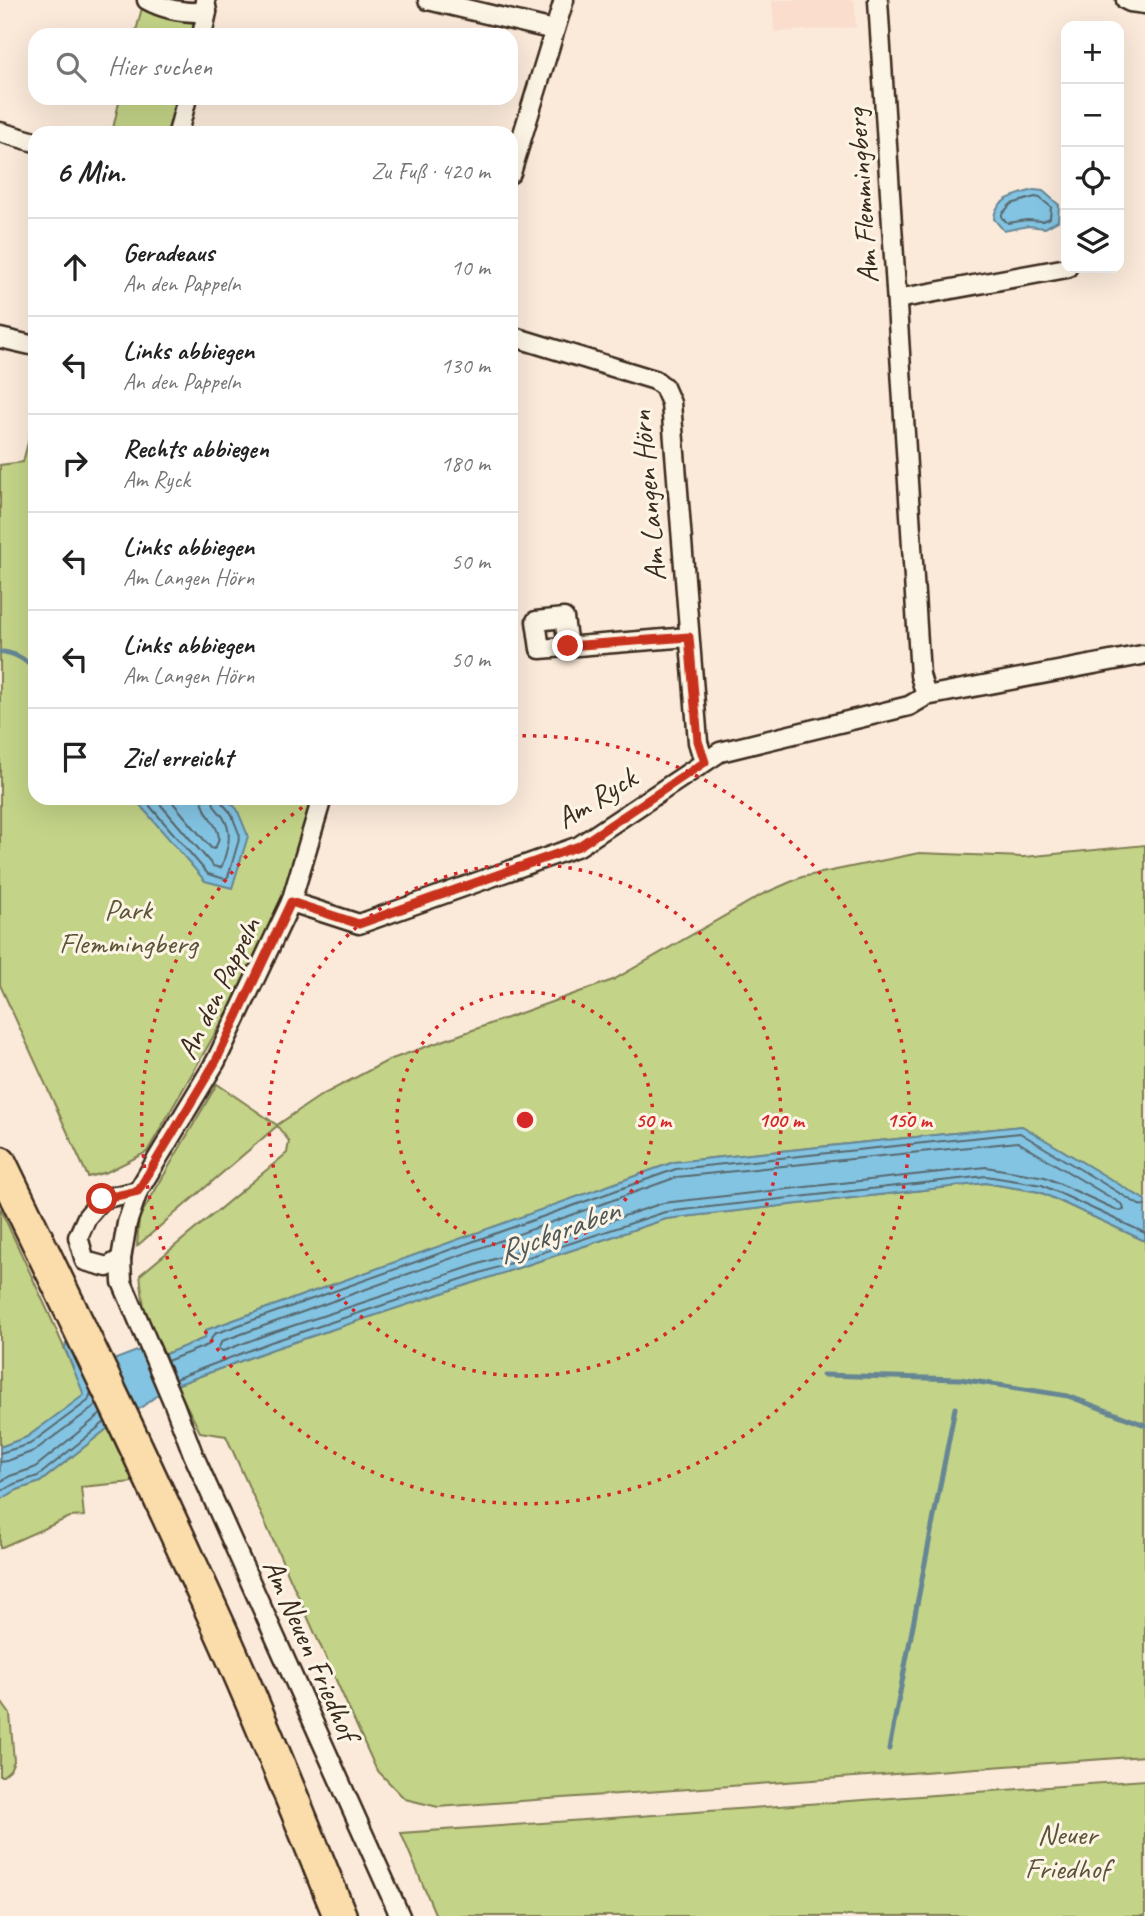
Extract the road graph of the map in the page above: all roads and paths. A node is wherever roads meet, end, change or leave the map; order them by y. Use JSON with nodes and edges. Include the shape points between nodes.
{"nodes":[{"id":1,"x":147,"y":0,"type":"edge"},
{"id":2,"x":428,"y":0,"type":"edge"},
{"id":3,"x":564,"y":0,"type":"edge"},
{"id":4,"x":878,"y":0,"type":"edge"},
{"id":5,"x":1126,"y":0,"type":"edge"},
{"id":6,"x":1145,"y":4,"type":"edge"},
{"id":7,"x":206,"y":6,"type":"edge"},
{"id":8,"x":203,"y":28,"type":"edge"},
{"id":9,"x":554,"y":30,"type":"junction"},
{"id":10,"x":185,"y":105,"type":"edge"},
{"id":11,"x":180,"y":126,"type":"edge"},
{"id":12,"x":0,"y":131,"type":"edge"},
{"id":13,"x":28,"y":140,"type":"edge"},
{"id":14,"x":518,"y":150,"type":"edge"},
{"id":15,"x":1061,"y":269,"type":"edge"},
{"id":16,"x":897,"y":299,"type":"junction"},
{"id":17,"x":0,"y":338,"type":"edge"},
{"id":18,"x":518,"y":338,"type":"edge"},
{"id":19,"x":28,"y":344,"type":"edge"},
{"id":20,"x":689,"y":637,"type":"junction"},
{"id":21,"x":568,"y":646,"type":"dead end"},
{"id":22,"x":1142,"y":655,"type":"dead end"},
{"id":23,"x":926,"y":696,"type":"junction"},
{"id":24,"x":705,"y":762,"type":"junction"},
{"id":25,"x":320,"y":805,"type":"edge"},
{"id":26,"x":291,"y":902,"type":"junction"},
{"id":27,"x":0,"y":1163,"type":"edge"},
{"id":28,"x":138,"y":1191,"type":"junction"},
{"id":29,"x":121,"y":1259,"type":"junction"},
{"id":30,"x":146,"y":1341,"type":"joint"},
{"id":31,"x":340,"y":1916,"type":"edge"},
{"id":32,"x":400,"y":1916,"type":"edge"}],
"edges":[{"from":1,"to":7,"type":"street","via":[[190,13]]},
{"from":2,"to":9,"type":"street"},
{"from":3,"to":9,"type":"street"},
{"from":4,"to":16,"type":"street","name":"Am Flemmingberg"},
{"from":5,"to":6,"type":"street"},
{"from":7,"to":8,"type":"street"},
{"from":9,"to":14,"type":"street"},
{"from":10,"to":11,"type":"street"},
{"from":12,"to":13,"type":"street"},
{"from":15,"to":16,"type":"street","name":"Am Flemmingberg"},
{"from":16,"to":23,"type":"street","via":[[920,675]]},
{"from":17,"to":19,"type":"street"},
{"from":18,"to":20,"type":"street","name":"Am Langen Hörn","via":[[655,380],[664,387],[671,402]]},
{"from":20,"to":21,"type":"street"},
{"from":20,"to":24,"type":"street","name":"Am Langen Hörn","via":[[698,741]]},
{"from":22,"to":23,"type":"street","name":"Am Ryck"},
{"from":23,"to":24,"type":"street","name":"Am Ryck","via":[[909,706],[720,752]]},
{"from":24,"to":26,"type":"street","name":"Am Ryck","via":[[579,846],[359,924]]},
{"from":25,"to":26,"type":"street","name":"An den Pappeln"},
{"from":26,"to":28,"type":"street","name":"An den Pappeln","via":[[216,1061]]},
{"from":27,"to":31,"type":"highway","via":[[216,1620]]},
{"from":28,"to":29,"type":"street","name":"An den Pappeln"},
{"from":28,"to":29,"type":"street","via":[[102,1199],[78,1237],[85,1261],[107,1267]]},
{"from":29,"to":30,"type":"street","name":"An den Pappeln","via":[[122,1282]]},
{"from":30,"to":32,"type":"street","name":"Am Neuen Friedhof"}]}
